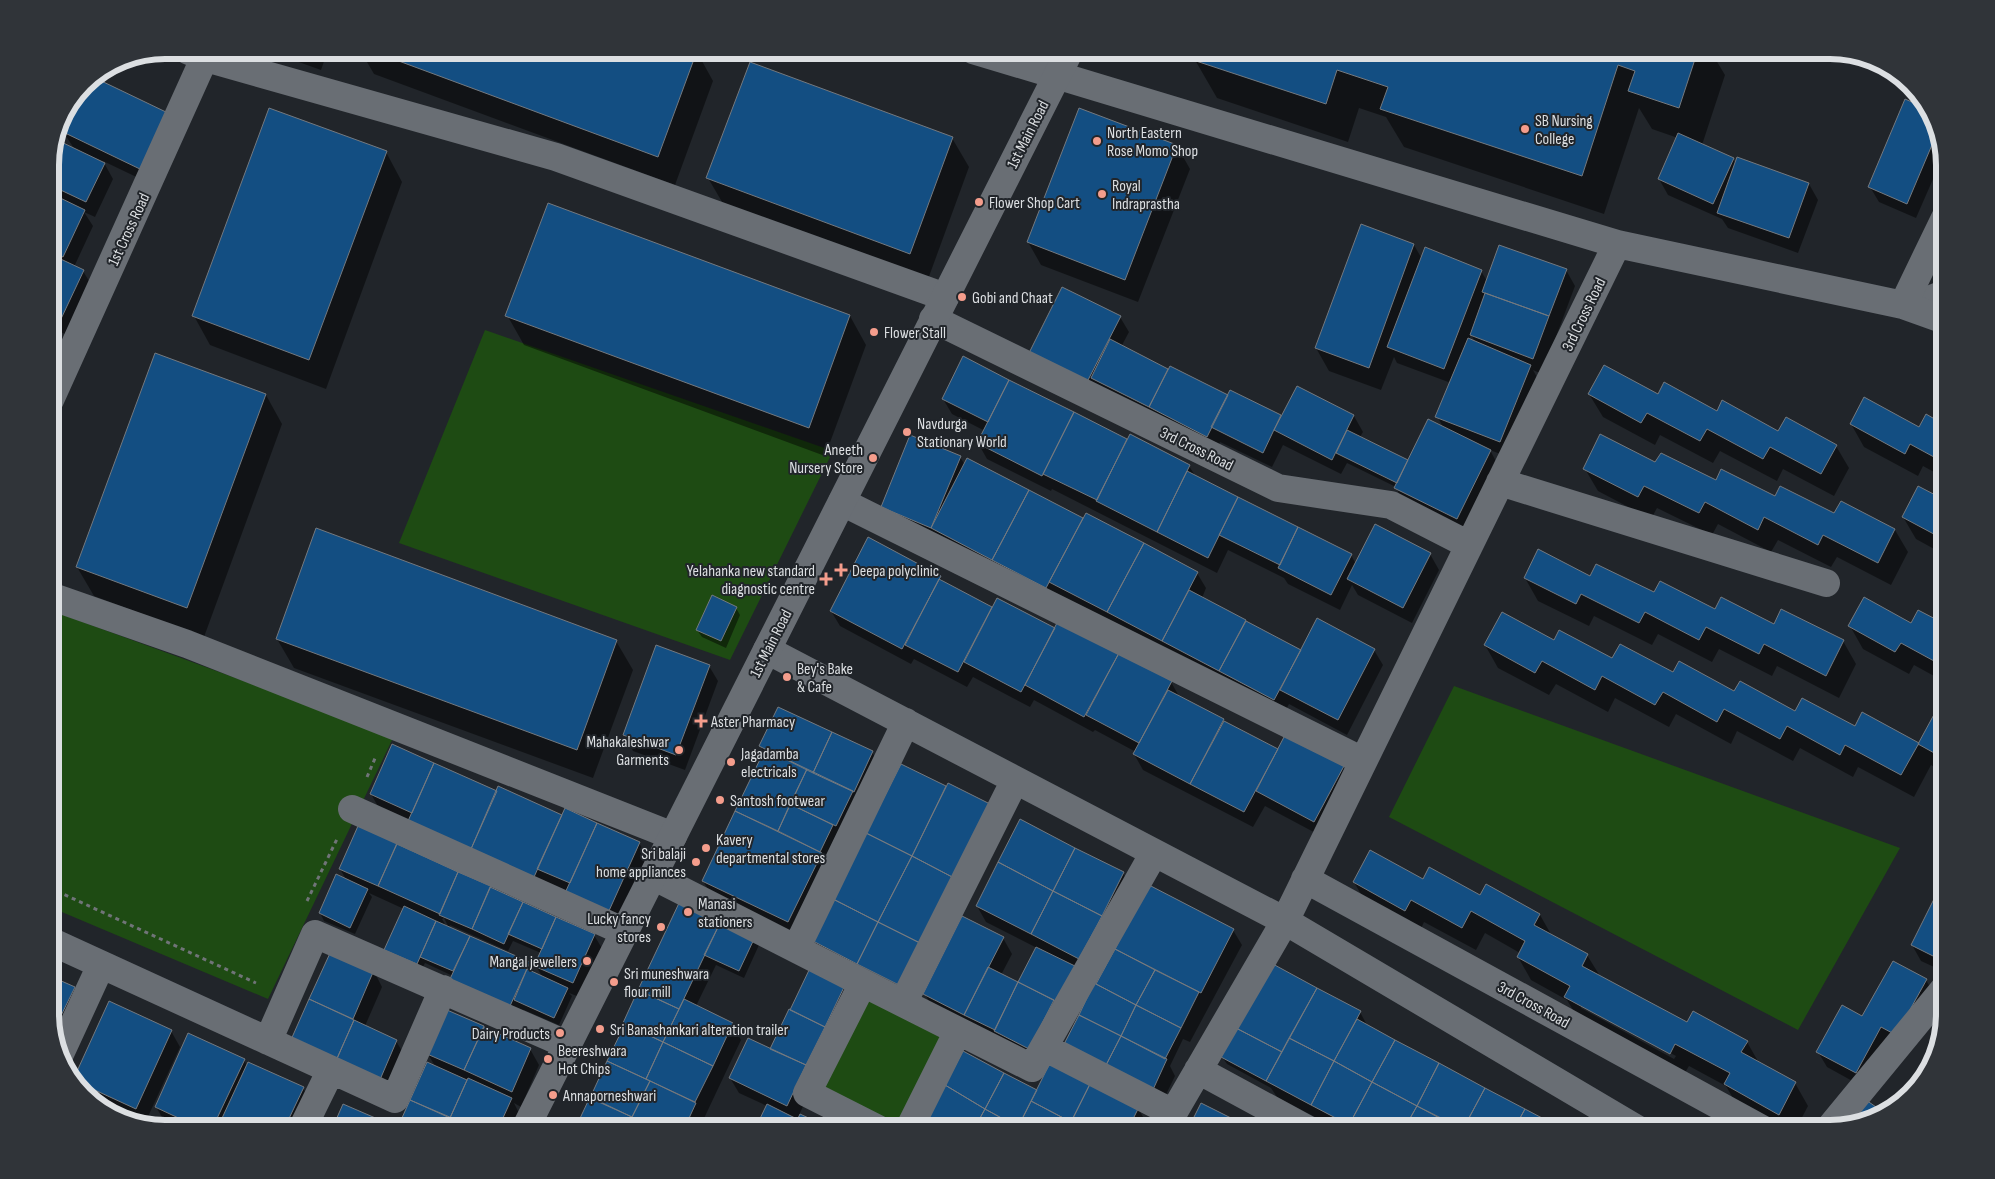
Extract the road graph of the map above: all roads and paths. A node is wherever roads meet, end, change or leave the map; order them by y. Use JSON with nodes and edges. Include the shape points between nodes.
{"nodes":[{"id":1,"x":198,"y":59,"type":"edge"},
{"id":2,"x":221,"y":59,"type":"edge"},
{"id":3,"x":1002,"y":59,"type":"edge"},
{"id":4,"x":1065,"y":59,"type":"edge"},
{"id":5,"x":1056,"y":76,"type":"junction"},
{"id":6,"x":1936,"y":237,"type":"edge"},
{"id":7,"x":1617,"y":244,"type":"junction"},
{"id":8,"x":1936,"y":292,"type":"edge"},
{"id":9,"x":1903,"y":305,"type":"junction"},
{"id":10,"x":939,"y":308,"type":"junction"},
{"id":11,"x":1936,"y":317,"type":"edge"},
{"id":12,"x":59,"y":379,"type":"edge"},
{"id":13,"x":1500,"y":482,"type":"junction"},
{"id":14,"x":842,"y":502,"type":"junction"},
{"id":15,"x":1469,"y":545,"type":"junction"},
{"id":16,"x":1826,"y":583,"type":"dead end"},
{"id":17,"x":59,"y":599,"type":"edge"},
{"id":18,"x":767,"y":650,"type":"junction"},
{"id":19,"x":906,"y":722,"type":"junction"},
{"id":20,"x":378,"y":752,"type":"dead end"},
{"id":21,"x":1363,"y":762,"type":"junction"},
{"id":22,"x":1015,"y":780,"type":"junction"},
{"id":23,"x":352,"y":809,"type":"junction"},
{"id":24,"x":673,"y":836,"type":"junction"},
{"id":25,"x":1154,"y":852,"type":"junction"},
{"id":26,"x":653,"y":876,"type":"junction"},
{"id":27,"x":1306,"y":879,"type":"junction"},
{"id":28,"x":59,"y":892,"type":"edge"},
{"id":29,"x":304,"y":907,"type":"dead end"},
{"id":30,"x":1285,"y":921,"type":"junction"},
{"id":31,"x":625,"y":932,"type":"junction"},
{"id":32,"x":59,"y":946,"type":"edge"},
{"id":33,"x":796,"y":948,"type":"junction"},
{"id":34,"x":101,"y":964,"type":"junction"},
{"id":35,"x":863,"y":983,"type":"junction"},
{"id":36,"x":265,"y":987,"type":"dead end"},
{"id":37,"x":443,"y":989,"type":"junction"},
{"id":38,"x":1936,"y":999,"type":"edge"},
{"id":39,"x":903,"y":1003,"type":"junction"},
{"id":40,"x":958,"y":1031,"type":"junction"},
{"id":41,"x":268,"y":1041,"type":"junction"},
{"id":42,"x":568,"y":1045,"type":"junction"},
{"id":43,"x":64,"y":1046,"type":"edge"},
{"id":44,"x":1044,"y":1046,"type":"junction"},
{"id":45,"x":330,"y":1070,"type":"junction"},
{"id":46,"x":1198,"y":1070,"type":"junction"},
{"id":47,"x":306,"y":1120,"type":"edge"},
{"id":48,"x":530,"y":1120,"type":"edge"},
{"id":49,"x":860,"y":1120,"type":"edge"},
{"id":50,"x":914,"y":1120,"type":"edge"},
{"id":51,"x":1167,"y":1120,"type":"edge"},
{"id":52,"x":1170,"y":1120,"type":"edge"},
{"id":53,"x":1291,"y":1120,"type":"edge"},
{"id":54,"x":1622,"y":1120,"type":"edge"},
{"id":55,"x":1746,"y":1120,"type":"edge"},
{"id":56,"x":1837,"y":1120,"type":"edge"}],
"edges":[{"from":1,"to":12,"type":"street","name":"1st Cross Road"},
{"from":2,"to":10,"type":"street","name":"3rd Cross Road","via":[[556,157]]},
{"from":3,"to":5,"type":"street"},
{"from":4,"to":5,"type":"street","name":"1st Main Road"},
{"from":5,"to":7,"type":"street"},
{"from":5,"to":10,"type":"street","name":"1st Main Road"},
{"from":6,"to":9,"type":"street"},
{"from":7,"to":9,"type":"street"},
{"from":7,"to":13,"type":"street","name":"3rd Cross Road"},
{"from":8,"to":9,"type":"lane"},
{"from":9,"to":11,"type":"street"},
{"from":10,"to":14,"type":"street","name":"1st Main Road"},
{"from":10,"to":15,"type":"street","name":"3rd Cross Road","via":[[1278,488],[1391,505]]},
{"from":13,"to":15,"type":"street","name":"3rd Cross Road"},
{"from":13,"to":16,"type":"street"},
{"from":14,"to":18,"type":"street","name":"1st Main Road"},
{"from":14,"to":21,"type":"street"},
{"from":15,"to":21,"type":"street","name":"3rd Cross Road"},
{"from":17,"to":24,"type":"street","via":[[187,644]]},
{"from":18,"to":19,"type":"street"},
{"from":18,"to":24,"type":"street","name":"1st Main Road"},
{"from":19,"to":22,"type":"street"},
{"from":19,"to":33,"type":"street"},
{"from":20,"to":23,"type":"path"},
{"from":21,"to":27,"type":"street","name":"3rd Cross Road"},
{"from":22,"to":25,"type":"street"},
{"from":22,"to":39,"type":"street"},
{"from":23,"to":29,"type":"path"},
{"from":23,"to":31,"type":"street"},
{"from":24,"to":26,"type":"street","name":"1st Main Road"},
{"from":25,"to":30,"type":"street"},
{"from":25,"to":44,"type":"street"},
{"from":26,"to":31,"type":"street","name":"1st Main Road"},
{"from":26,"to":33,"type":"street"},
{"from":27,"to":30,"type":"street","name":"3rd Cross Road"},
{"from":27,"to":55,"type":"street","name":"3rd Cross Road"},
{"from":28,"to":36,"type":"path"},
{"from":30,"to":46,"type":"street","name":"3rd Cross Road"},
{"from":30,"to":54,"type":"street"},
{"from":31,"to":42,"type":"street","name":"1st Main Road"},
{"from":32,"to":34,"type":"street"},
{"from":33,"to":35,"type":"street"},
{"from":34,"to":41,"type":"street"},
{"from":34,"to":43,"type":"street"},
{"from":35,"to":39,"type":"street"},
{"from":35,"to":49,"type":"street","via":[[807,1093]]},
{"from":37,"to":41,"type":"street","via":[[315,934]]},
{"from":37,"to":42,"type":"street"},
{"from":37,"to":45,"type":"street","via":[[395,1099]]},
{"from":38,"to":56,"type":"street"},
{"from":39,"to":40,"type":"street"},
{"from":40,"to":44,"type":"street","via":[[1032,1068]]},
{"from":40,"to":50,"type":"street"},
{"from":41,"to":45,"type":"street"},
{"from":42,"to":48,"type":"street","name":"1st Main Road"},
{"from":44,"to":51,"type":"street"},
{"from":45,"to":47,"type":"street"},
{"from":46,"to":52,"type":"street","name":"3rd Cross Road"},
{"from":46,"to":53,"type":"street"}]}
